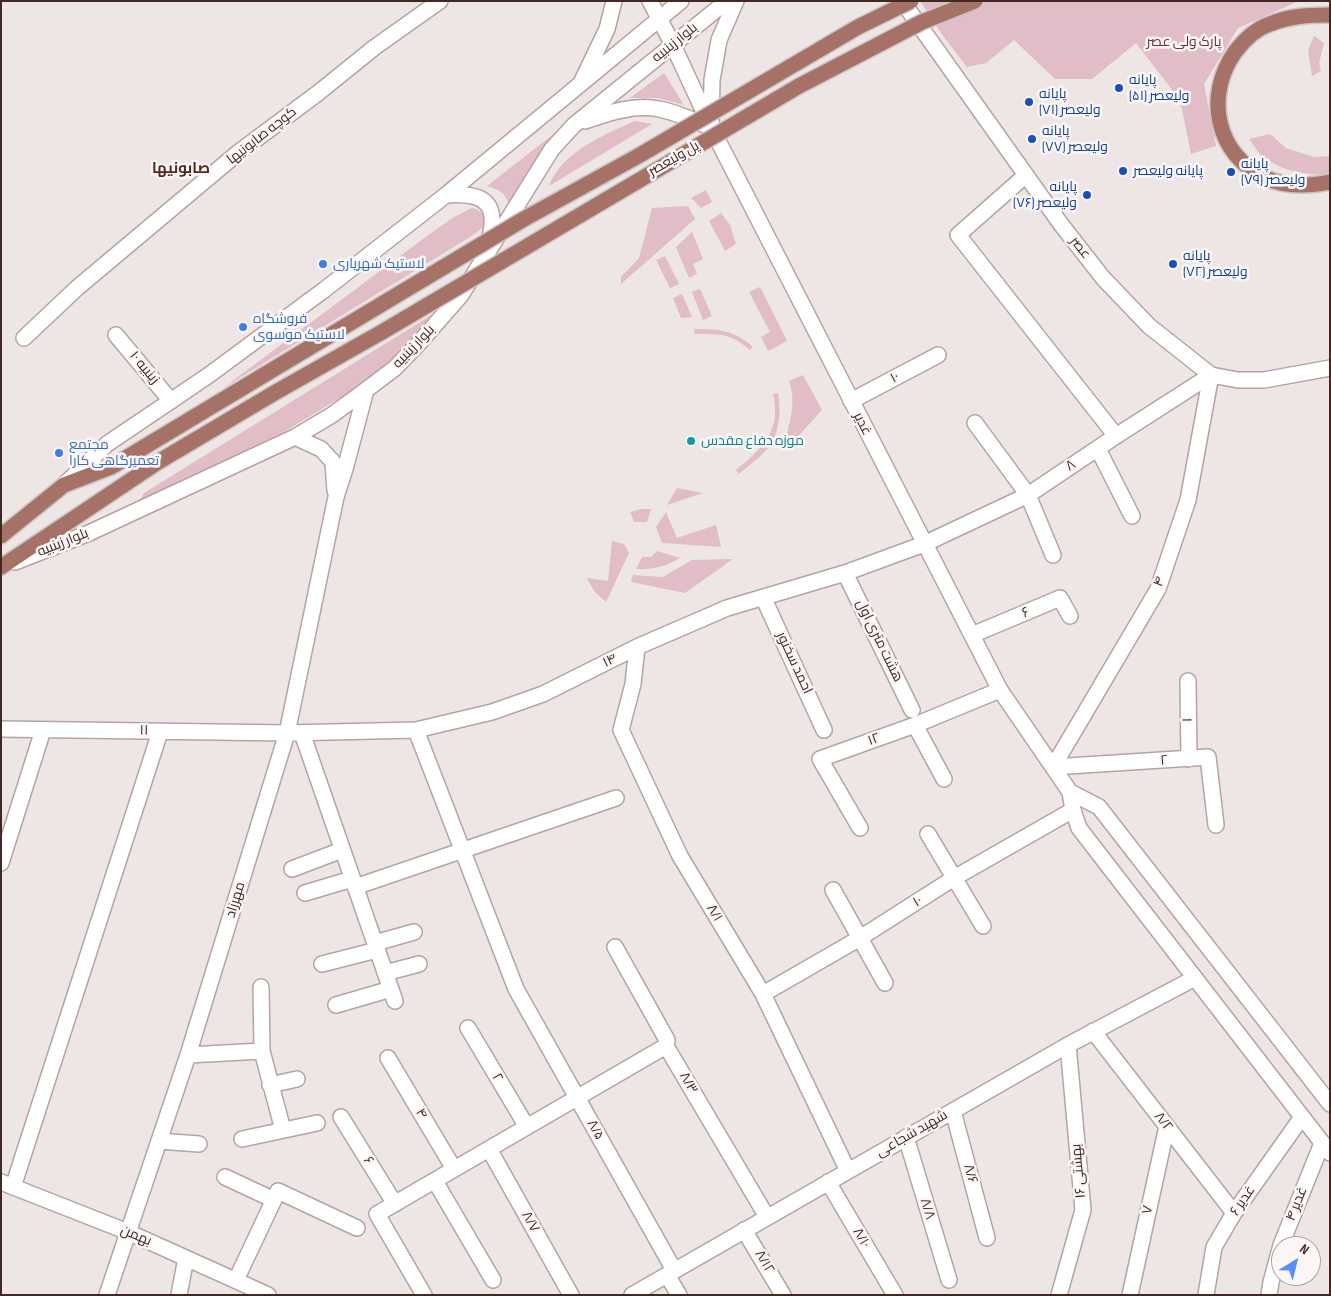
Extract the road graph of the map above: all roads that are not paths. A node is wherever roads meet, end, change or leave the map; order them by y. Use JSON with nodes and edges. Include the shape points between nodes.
{"nodes":[{"id":1,"x":440,"y":1,"type":"edge"},
{"id":2,"x":614,"y":1,"type":"edge"},
{"id":3,"x":650,"y":1,"type":"edge"},
{"id":4,"x":681,"y":1,"type":"edge"},
{"id":5,"x":727,"y":1,"type":"edge"},
{"id":6,"x":736,"y":1,"type":"edge"},
{"id":7,"x":902,"y":1,"type":"edge"},
{"id":8,"x":911,"y":1,"type":"edge"},
{"id":9,"x":974,"y":1,"type":"edge"},
{"id":10,"x":1330,"y":15,"type":"edge"},
{"id":11,"x":659,"y":18,"type":"junction"},
{"id":12,"x":673,"y":45,"type":"junction"},
{"id":13,"x":578,"y":87,"type":"junction"},
{"id":14,"x":574,"y":125,"type":"junction"},
{"id":15,"x":711,"y":127,"type":"junction"},
{"id":16,"x":1026,"y":175,"type":"junction"},
{"id":17,"x":1330,"y":182,"type":"edge"},
{"id":18,"x":446,"y":195,"type":"junction"},
{"id":19,"x":481,"y":265,"type":"junction"},
{"id":20,"x":116,"y":335,"type":"dead end"},
{"id":21,"x":24,"y":338,"type":"dead end"},
{"id":22,"x":938,"y":355,"type":"dead end"},
{"id":23,"x":1330,"y":368,"type":"edge"},
{"id":24,"x":1210,"y":375,"type":"junction"},
{"id":25,"x":366,"y":390,"type":"junction"},
{"id":26,"x":171,"y":401,"type":"junction"},
{"id":27,"x":851,"y":401,"type":"junction"},
{"id":28,"x":975,"y":423,"type":"dead end"},
{"id":29,"x":1116,"y":436,"type":"junction"},
{"id":30,"x":295,"y":437,"type":"junction"},
{"id":31,"x":1098,"y":448,"type":"junction"},
{"id":32,"x":64,"y":484,"type":"junction"},
{"id":33,"x":1028,"y":495,"type":"junction"},
{"id":34,"x":336,"y":497,"type":"junction"},
{"id":35,"x":1132,"y":516,"type":"dead end"},
{"id":36,"x":1,"y":536,"type":"edge"},
{"id":37,"x":924,"y":544,"type":"junction"},
{"id":38,"x":1053,"y":555,"type":"dead end"},
{"id":39,"x":2,"y":567,"type":"edge"},
{"id":40,"x":845,"y":573,"type":"junction"},
{"id":41,"x":763,"y":597,"type":"junction"},
{"id":42,"x":1070,"y":616,"type":"dead end"},
{"id":43,"x":972,"y":635,"type":"junction"},
{"id":44,"x":637,"y":647,"type":"junction"},
{"id":45,"x":1188,"y":681,"type":"dead end"},
{"id":46,"x":1000,"y":690,"type":"junction"},
{"id":47,"x":914,"y":718,"type":"junction"},
{"id":48,"x":1,"y":729,"type":"edge"},
{"id":49,"x":43,"y":730,"type":"junction"},
{"id":50,"x":416,"y":730,"type":"junction"},
{"id":51,"x":824,"y":730,"type":"dead end"},
{"id":52,"x":160,"y":732,"type":"junction"},
{"id":53,"x":294,"y":733,"type":"junction"},
{"id":54,"x":1189,"y":759,"type":"junction"},
{"id":55,"x":1053,"y":768,"type":"junction"},
{"id":56,"x":944,"y":779,"type":"dead end"},
{"id":57,"x":1070,"y":792,"type":"junction"},
{"id":58,"x":616,"y":798,"type":"dead end"},
{"id":59,"x":1073,"y":810,"type":"junction"},
{"id":60,"x":1216,"y":825,"type":"dead end"},
{"id":61,"x":860,"y":828,"type":"dead end"},
{"id":62,"x":928,"y":834,"type":"dead end"},
{"id":63,"x":342,"y":850,"type":"junction"},
{"id":64,"x":462,"y":850,"type":"junction"},
{"id":65,"x":1,"y":863,"type":"edge"},
{"id":66,"x":292,"y":869,"type":"dead end"},
{"id":67,"x":954,"y":878,"type":"junction"},
{"id":68,"x":354,"y":883,"type":"junction"},
{"id":69,"x":832,"y":890,"type":"dead end"},
{"id":70,"x":305,"y":893,"type":"dead end"},
{"id":71,"x":983,"y":926,"type":"dead end"},
{"id":72,"x":414,"y":932,"type":"dead end"},
{"id":73,"x":860,"y":938,"type":"junction"},
{"id":74,"x":376,"y":947,"type":"junction"},
{"id":75,"x":615,"y":947,"type":"dead end"},
{"id":76,"x":322,"y":964,"type":"dead end"},
{"id":77,"x":419,"y":964,"type":"dead end"},
{"id":78,"x":385,"y":973,"type":"junction"},
{"id":79,"x":1195,"y":978,"type":"junction"},
{"id":80,"x":885,"y":983,"type":"dead end"},
{"id":81,"x":261,"y":987,"type":"dead end"},
{"id":82,"x":763,"y":994,"type":"junction"},
{"id":83,"x":336,"y":1005,"type":"dead end"},
{"id":84,"x":468,"y":1028,"type":"dead end"},
{"id":85,"x":1093,"y":1031,"type":"junction"},
{"id":86,"x":1068,"y":1045,"type":"junction"},
{"id":87,"x":666,"y":1046,"type":"junction"},
{"id":88,"x":262,"y":1051,"type":"junction"},
{"id":89,"x":188,"y":1055,"type":"junction"},
{"id":90,"x":388,"y":1058,"type":"dead end"},
{"id":91,"x":297,"y":1079,"type":"dead end"},
{"id":92,"x":270,"y":1085,"type":"junction"},
{"id":93,"x":577,"y":1098,"type":"junction"},
{"id":94,"x":1330,"y":1104,"type":"edge"},
{"id":95,"x":953,"y":1111,"type":"junction"},
{"id":96,"x":341,"y":1117,"type":"dead end"},
{"id":97,"x":1302,"y":1117,"type":"junction"},
{"id":98,"x":317,"y":1123,"type":"dead end"},
{"id":99,"x":1166,"y":1126,"type":"junction"},
{"id":100,"x":526,"y":1127,"type":"junction"},
{"id":101,"x":282,"y":1130,"type":"junction"},
{"id":102,"x":906,"y":1138,"type":"junction"},
{"id":103,"x":242,"y":1139,"type":"dead end"},
{"id":104,"x":159,"y":1141,"type":"junction"},
{"id":105,"x":199,"y":1144,"type":"dead end"},
{"id":106,"x":1326,"y":1148,"type":"edge"},
{"id":107,"x":489,"y":1149,"type":"junction"},
{"id":108,"x":454,"y":1169,"type":"junction"},
{"id":109,"x":848,"y":1171,"type":"junction"},
{"id":110,"x":224,"y":1177,"type":"dead end"},
{"id":111,"x":435,"y":1181,"type":"junction"},
{"id":112,"x":828,"y":1182,"type":"junction"},
{"id":113,"x":10,"y":1189,"type":"edge"},
{"id":114,"x":274,"y":1200,"type":"junction"},
{"id":115,"x":395,"y":1204,"type":"junction"},
{"id":116,"x":1234,"y":1213,"type":"junction"},
{"id":117,"x":767,"y":1217,"type":"junction"},
{"id":118,"x":357,"y":1228,"type":"dead end"},
{"id":119,"x":744,"y":1230,"type":"junction"},
{"id":120,"x":128,"y":1232,"type":"junction"},
{"id":121,"x":987,"y":1238,"type":"dead end"},
{"id":122,"x":186,"y":1258,"type":"junction"},
{"id":123,"x":670,"y":1272,"type":"junction"},
{"id":124,"x":236,"y":1280,"type":"junction"},
{"id":125,"x":493,"y":1280,"type":"dead end"},
{"id":126,"x":948,"y":1280,"type":"dead end"},
{"id":127,"x":107,"y":1295,"type":"edge"},
{"id":128,"x":179,"y":1295,"type":"edge"},
{"id":129,"x":268,"y":1295,"type":"edge"},
{"id":130,"x":424,"y":1295,"type":"edge"},
{"id":131,"x":571,"y":1295,"type":"edge"},
{"id":132,"x":632,"y":1295,"type":"edge"},
{"id":133,"x":679,"y":1295,"type":"edge"},
{"id":134,"x":783,"y":1295,"type":"edge"},
{"id":135,"x":895,"y":1295,"type":"edge"},
{"id":136,"x":1059,"y":1295,"type":"edge"},
{"id":137,"x":1130,"y":1295,"type":"edge"},
{"id":138,"x":1206,"y":1295,"type":"edge"},
{"id":139,"x":1269,"y":1295,"type":"edge"}],
"edges":[{"from":1,"to":21,"type":"street","name":"کوچه صابونیها","via":[[239,152],[77,288]]},
{"from":2,"to":13,"type":"street","via":[[607,29]]},
{"from":3,"to":11,"type":"street","name":"غدیر"},
{"from":4,"to":11,"type":"street","name":"بلوار زینبیه"},
{"from":5,"to":12,"type":"street","name":"بلوار زینبیه"},
{"from":6,"to":15,"type":"street","via":[[720,40],[715,64]]},
{"from":7,"to":16,"type":"street","name":"عصر"},
{"from":8,"to":32,"type":"main road","name":"پل ولیعصر","bridge":true,"via":[[858,27],[524,219],[111,466]]},
{"from":9,"to":39,"type":"main road","name":"پل ولیعصر","bridge":true,"via":[[922,22],[799,86],[158,462]]},
{"from":10,"to":17,"type":"main road","via":[[1282,20],[1252,33],[1239,46],[1223,73],[1217,102],[1223,134],[1231,148],[1253,170],[1266,179],[1283,183]]},
{"from":11,"to":12,"type":"street","name":"غدیر"},
{"from":11,"to":13,"type":"street","name":"بلوار زینبیه"},
{"from":12,"to":14,"type":"street","name":"بلوار زینبیه"},
{"from":12,"to":15,"type":"street","name":"غدیر"},
{"from":13,"to":18,"type":"street","name":"بلوار زینبیه"},
{"from":14,"to":15,"type":"street","via":[[615,110],[648,108]]},
{"from":14,"to":19,"type":"street","name":"بلوار زینبیه","via":[[552,149]]},
{"from":15,"to":27,"type":"street","name":"غدیر"},
{"from":16,"to":24,"type":"street","name":"عصر","via":[[1103,278],[1149,326]]},
{"from":16,"to":29,"type":"street","via":[[958,235]]},
{"from":18,"to":19,"type":"street","via":[[472,195],[491,210],[493,227]]},
{"from":18,"to":26,"type":"street","name":"بلوار زینبیه","via":[[324,290]]},
{"from":19,"to":25,"type":"street","name":"بلوار زینبیه","via":[[461,295],[419,343],[395,368]]},
{"from":20,"to":26,"type":"street","name":"زینبیه ۱۰"},
{"from":22,"to":27,"type":"street","name":"۱۰"},
{"from":23,"to":24,"type":"street","name":"عصر","via":[[1264,380]]},
{"from":24,"to":29,"type":"street","name":"۸"},
{"from":24,"to":55,"type":"street","name":"۴","via":[[1188,500],[1158,589]]},
{"from":25,"to":30,"type":"street","name":"بلوار زینبیه"},
{"from":25,"to":34,"type":"street"},
{"from":26,"to":32,"type":"street","name":"بلوار زینبیه","via":[[107,444]]},
{"from":27,"to":37,"type":"street","name":"غدیر"},
{"from":28,"to":33,"type":"street"},
{"from":29,"to":31,"type":"street","name":"۸"},
{"from":30,"to":34,"type":"street","via":[[321,449],[333,462]]},
{"from":30,"to":39,"type":"street","name":"بلوار زینبیه","via":[[98,529]]},
{"from":31,"to":33,"type":"street","name":"۸"},
{"from":31,"to":35,"type":"street"},
{"from":32,"to":36,"type":"main road","name":"بلوار زینبیه"},
{"from":33,"to":37,"type":"street","name":"۸"},
{"from":33,"to":38,"type":"street"},
{"from":34,"to":53,"type":"street","name":"مهرزاد"},
{"from":37,"to":40,"type":"street","name":"۱۴"},
{"from":37,"to":43,"type":"street","name":"غدیر"},
{"from":40,"to":41,"type":"street","name":"۱۴"},
{"from":40,"to":47,"type":"street","name":"هشت متری اول"},
{"from":41,"to":44,"type":"street","name":"۱۴","via":[[727,608]]},
{"from":41,"to":51,"type":"street","name":"احمد سخنور"},
{"from":42,"to":43,"type":"street","name":"۶","via":[[1060,598]]},
{"from":43,"to":46,"type":"street","name":"غدیر"},
{"from":44,"to":50,"type":"street","name":"۱۴","via":[[542,694],[492,712]]},
{"from":44,"to":82,"type":"street","name":"۸/۱","via":[[633,684],[621,730],[680,856]]},
{"from":45,"to":54,"type":"street","name":"۱"},
{"from":46,"to":47,"type":"street","name":"۱۲"},
{"from":46,"to":55,"type":"street","name":"غدیر"},
{"from":47,"to":56,"type":"street","name":"هشت متری اول"},
{"from":47,"to":61,"type":"street","name":"۱۲","via":[[820,759]]},
{"from":48,"to":49,"type":"street","name":"۱۱"},
{"from":49,"to":52,"type":"street","name":"۱۱"},
{"from":49,"to":65,"type":"street"},
{"from":50,"to":53,"type":"street","name":"۱۴"},
{"from":50,"to":64,"type":"street","name":"۸/۵"},
{"from":52,"to":53,"type":"street","name":"۱۱"},
{"from":52,"to":113,"type":"street"},
{"from":53,"to":63,"type":"street"},
{"from":53,"to":89,"type":"street","name":"مهرزاد"},
{"from":54,"to":55,"type":"street","name":"۲"},
{"from":54,"to":60,"type":"street","name":"۲","via":[[1208,757]]},
{"from":55,"to":57,"type":"street","name":"غدیر"},
{"from":57,"to":59,"type":"street"},
{"from":57,"to":94,"type":"street","via":[[1099,807]]},
{"from":58,"to":64,"type":"street"},
{"from":59,"to":67,"type":"street","name":"۱۰"},
{"from":59,"to":79,"type":"street","via":[[1079,828]]},
{"from":62,"to":67,"type":"street"},
{"from":63,"to":66,"type":"street"},
{"from":63,"to":68,"type":"street"},
{"from":64,"to":68,"type":"street"},
{"from":64,"to":93,"type":"street","name":"۸/۵","via":[[516,989]]},
{"from":67,"to":71,"type":"street"},
{"from":67,"to":73,"type":"street","name":"۱۰"},
{"from":68,"to":70,"type":"street"},
{"from":68,"to":74,"type":"street"},
{"from":69,"to":73,"type":"street"},
{"from":72,"to":74,"type":"street"},
{"from":73,"to":80,"type":"street"},
{"from":73,"to":82,"type":"street","name":"۱۰"},
{"from":74,"to":76,"type":"street"},
{"from":74,"to":78,"type":"street"},
{"from":75,"to":87,"type":"street","name":"۸/۳","via":[[667,1040]]},
{"from":77,"to":78,"type":"street"},
{"from":78,"to":83,"type":"street","via":[[393,995]]},
{"from":79,"to":85,"type":"street","name":"شهید شجاعی"},
{"from":79,"to":97,"type":"street"},
{"from":81,"to":88,"type":"street"},
{"from":82,"to":109,"type":"street","name":"۸/۱"},
{"from":84,"to":100,"type":"street","name":"۲"},
{"from":85,"to":86,"type":"street","name":"شهید شجاعی"},
{"from":85,"to":99,"type":"street","name":"۸/۲"},
{"from":86,"to":95,"type":"street","name":"شهید شجاعی"},
{"from":86,"to":136,"type":"street","name":"۱۶ بهشتی","via":[[1083,1210]]},
{"from":87,"to":93,"type":"street"},
{"from":87,"to":117,"type":"street","name":"۸/۳"},
{"from":88,"to":89,"type":"street"},
{"from":88,"to":92,"type":"street"},
{"from":89,"to":104,"type":"street","name":"مهرزاد"},
{"from":90,"to":108,"type":"street","name":"۴"},
{"from":91,"to":92,"type":"street"},
{"from":92,"to":101,"type":"street"},
{"from":93,"to":100,"type":"street"},
{"from":93,"to":123,"type":"street","name":"۸/۵"},
{"from":95,"to":102,"type":"street","name":"شهید شجاعی"},
{"from":95,"to":121,"type":"street","name":"۸/۶"},
{"from":96,"to":115,"type":"street","name":"۶"},
{"from":97,"to":106,"type":"street"},
{"from":97,"to":116,"type":"street","name":"غدیر ۶"},
{"from":98,"to":101,"type":"street"},
{"from":99,"to":116,"type":"street","name":"۸/۲"},
{"from":99,"to":137,"type":"street","name":"۷"},
{"from":100,"to":107,"type":"street"},
{"from":101,"to":103,"type":"street"},
{"from":102,"to":109,"type":"street","name":"شهید شجاعی"},
{"from":102,"to":126,"type":"street","name":"۸/۸"},
{"from":104,"to":105,"type":"street"},
{"from":104,"to":120,"type":"street","name":"مهرزاد"},
{"from":106,"to":139,"type":"street","name":"غدیر ۴","via":[[1281,1245]]},
{"from":107,"to":108,"type":"street"},
{"from":107,"to":131,"type":"street","name":"۸/۷"},
{"from":108,"to":111,"type":"street"},
{"from":109,"to":112,"type":"street","name":"شهید شجاعی"},
{"from":110,"to":114,"type":"street"},
{"from":111,"to":115,"type":"street"},
{"from":111,"to":125,"type":"street"},
{"from":112,"to":117,"type":"street","name":"شهید شجاعی"},
{"from":112,"to":135,"type":"street","name":"۸/۱۰"},
{"from":113,"to":120,"type":"street","name":"بهمن"},
{"from":114,"to":118,"type":"street","via":[[278,1191]]},
{"from":114,"to":124,"type":"street"},
{"from":115,"to":130,"type":"street","via":[[377,1214]]},
{"from":116,"to":138,"type":"street","name":"غدیر ۶","via":[[1214,1247]]},
{"from":117,"to":119,"type":"street","name":"شهید شجاعی"},
{"from":119,"to":123,"type":"street","name":"شهید شجاعی"},
{"from":119,"to":134,"type":"street","name":"۸/۱۲"},
{"from":120,"to":122,"type":"street","name":"بهمن"},
{"from":120,"to":127,"type":"street","name":"مهرزاد"},
{"from":122,"to":124,"type":"street","name":"بهمن"},
{"from":122,"to":128,"type":"street"},
{"from":123,"to":132,"type":"street","name":"شهید شجاعی"},
{"from":123,"to":133,"type":"street","name":"۸/۵"},
{"from":124,"to":129,"type":"street","name":"بهمن"}]}
